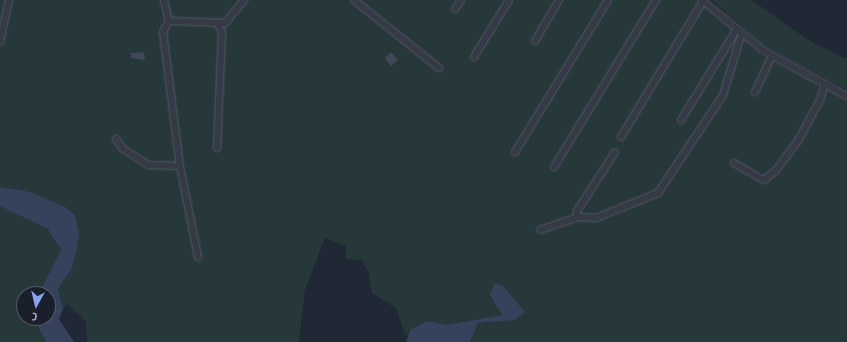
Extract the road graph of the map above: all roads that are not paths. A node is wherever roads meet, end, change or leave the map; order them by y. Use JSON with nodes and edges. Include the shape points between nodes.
{"nodes":[{"id":1,"x":9,"y":0,"type":"edge"},
{"id":2,"x":164,"y":0,"type":"edge"},
{"id":3,"x":244,"y":0,"type":"edge"},
{"id":4,"x":354,"y":0,"type":"edge"},
{"id":5,"x":461,"y":0,"type":"edge"},
{"id":6,"x":509,"y":0,"type":"edge"},
{"id":7,"x":559,"y":0,"type":"edge"},
{"id":8,"x":608,"y":0,"type":"edge"},
{"id":9,"x":656,"y":0,"type":"edge"},
{"id":10,"x":703,"y":1,"type":"edge"},
{"id":11,"x":456,"y":8,"type":"dead end"},
{"id":12,"x":169,"y":21,"type":"junction"},
{"id":13,"x":218,"y":24,"type":"junction"},
{"id":14,"x":739,"y":31,"type":"junction"},
{"id":15,"x":535,"y":40,"type":"dead end"},
{"id":16,"x":0,"y":42,"type":"edge"},
{"id":17,"x":772,"y":56,"type":"junction"},
{"id":18,"x":474,"y":57,"type":"dead end"},
{"id":19,"x":439,"y":68,"type":"dead end"},
{"id":20,"x":825,"y":84,"type":"junction"},
{"id":21,"x":755,"y":92,"type":"dead end"},
{"id":22,"x":847,"y":96,"type":"edge"},
{"id":23,"x":681,"y":120,"type":"dead end"},
{"id":24,"x":621,"y":137,"type":"dead end"},
{"id":25,"x":116,"y":139,"type":"dead end"},
{"id":26,"x":217,"y":148,"type":"dead end"},
{"id":27,"x":514,"y":152,"type":"dead end"},
{"id":28,"x":615,"y":152,"type":"dead end"},
{"id":29,"x":734,"y":162,"type":"dead end"},
{"id":30,"x":180,"y":166,"type":"junction"},
{"id":31,"x":554,"y":167,"type":"dead end"},
{"id":32,"x":577,"y":217,"type":"junction"},
{"id":33,"x":540,"y":230,"type":"dead end"},
{"id":34,"x":198,"y":257,"type":"dead end"}],
"edges":[{"from":1,"to":16,"type":"street"},
{"from":2,"to":12,"type":"street"},
{"from":3,"to":13,"type":"street","via":[[235,14]]},
{"from":4,"to":19,"type":"street"},
{"from":5,"to":11,"type":"street"},
{"from":6,"to":18,"type":"street"},
{"from":7,"to":15,"type":"street"},
{"from":8,"to":27,"type":"street"},
{"from":9,"to":31,"type":"street"},
{"from":10,"to":14,"type":"street"},
{"from":10,"to":24,"type":"street"},
{"from":12,"to":13,"type":"street"},
{"from":12,"to":30,"type":"street","via":[[163,32]]},
{"from":13,"to":26,"type":"street","via":[[222,33]]},
{"from":14,"to":17,"type":"street"},
{"from":14,"to":23,"type":"street"},
{"from":14,"to":32,"type":"street","via":[[722,95],[658,193],[596,218]]},
{"from":17,"to":20,"type":"street"},
{"from":17,"to":21,"type":"street"},
{"from":20,"to":22,"type":"street"},
{"from":20,"to":29,"type":"street","via":[[820,100],[799,139],[776,170],[764,180]]},
{"from":25,"to":30,"type":"street","via":[[123,149],[149,165]]},
{"from":28,"to":32,"type":"street","via":[[577,211]]},
{"from":30,"to":34,"type":"street"},
{"from":32,"to":33,"type":"street"}]}
